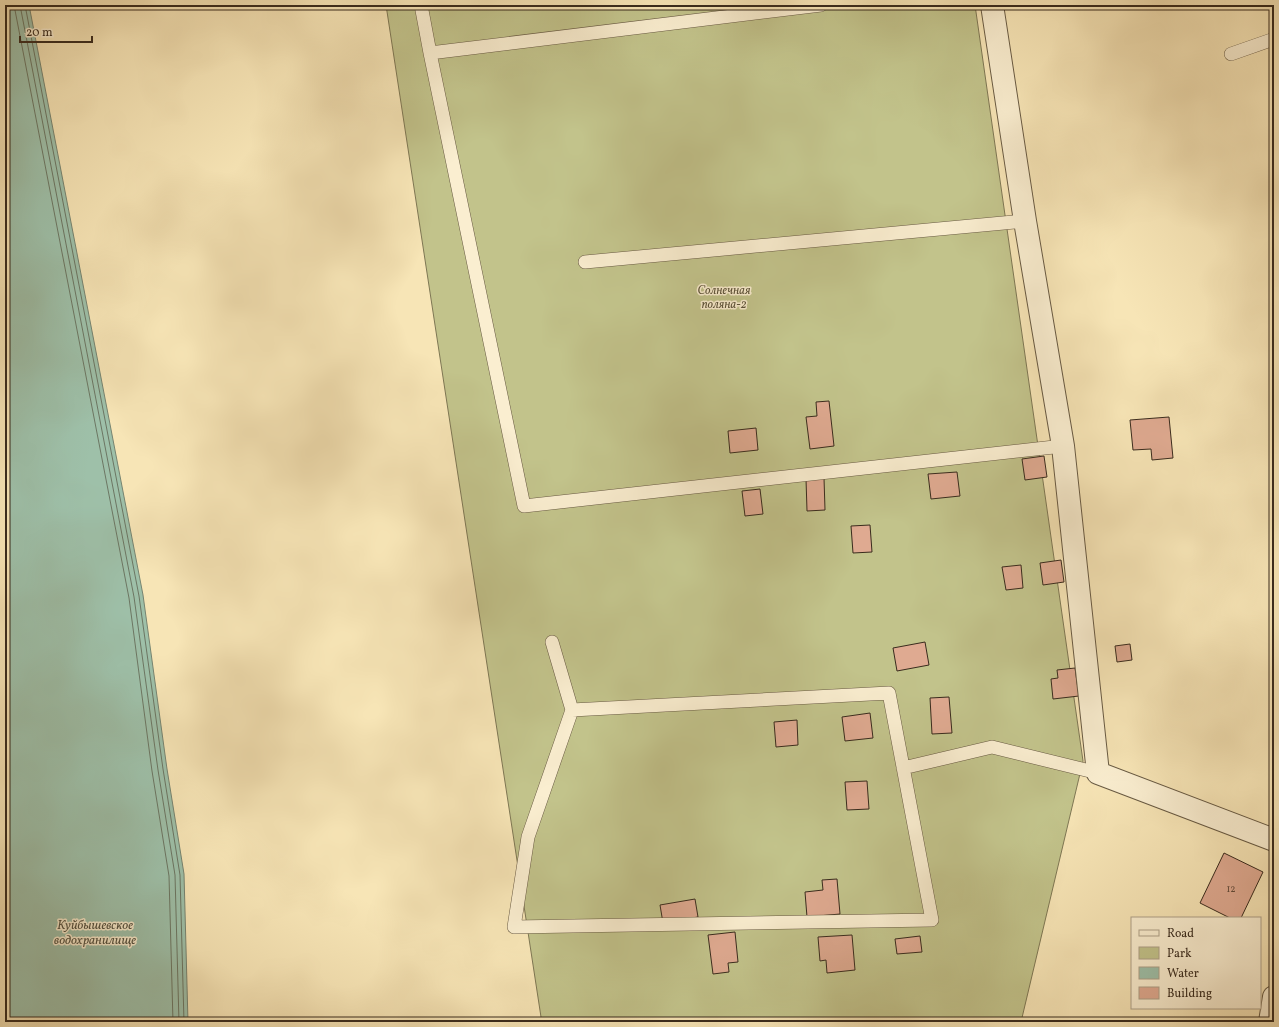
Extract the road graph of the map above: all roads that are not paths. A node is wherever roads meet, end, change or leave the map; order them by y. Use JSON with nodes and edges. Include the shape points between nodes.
{"nodes":[{"id":1,"x":421,"y":5,"type":"edge"},
{"id":2,"x":821,"y":5,"type":"edge"},
{"id":3,"x":992,"y":5,"type":"edge"},
{"id":4,"x":1274,"y":39,"type":"edge"},
{"id":5,"x":430,"y":53,"type":"junction"},
{"id":6,"x":1231,"y":54,"type":"dead end"},
{"id":7,"x":1025,"y":221,"type":"junction"},
{"id":8,"x":585,"y":262,"type":"dead end"},
{"id":9,"x":1063,"y":446,"type":"junction"},
{"id":10,"x":552,"y":642,"type":"dead end"},
{"id":11,"x":572,"y":710,"type":"junction"},
{"id":12,"x":903,"y":768,"type":"junction"},
{"id":13,"x":1098,"y":773,"type":"junction"},
{"id":14,"x":1274,"y":840,"type":"edge"},
{"id":15,"x":1274,"y":997,"type":"edge"},
{"id":16,"x":1270,"y":1022,"type":"edge"}],
"edges":[{"from":1,"to":5,"type":"lane"},
{"from":2,"to":5,"type":"lane"},
{"from":3,"to":7,"type":"street"},
{"from":4,"to":6,"type":"lane"},
{"from":5,"to":9,"type":"lane","via":[[524,506]]},
{"from":7,"to":8,"type":"lane"},
{"from":7,"to":9,"type":"street"},
{"from":9,"to":13,"type":"street"},
{"from":10,"to":11,"type":"lane"},
{"from":11,"to":12,"type":"lane","via":[[889,693]]},
{"from":11,"to":12,"type":"lane","via":[[528,837],[514,927],[932,920]]},
{"from":12,"to":13,"type":"lane","via":[[992,747]]},
{"from":13,"to":14,"type":"street"},
{"from":15,"to":16,"type":"street"}]}
